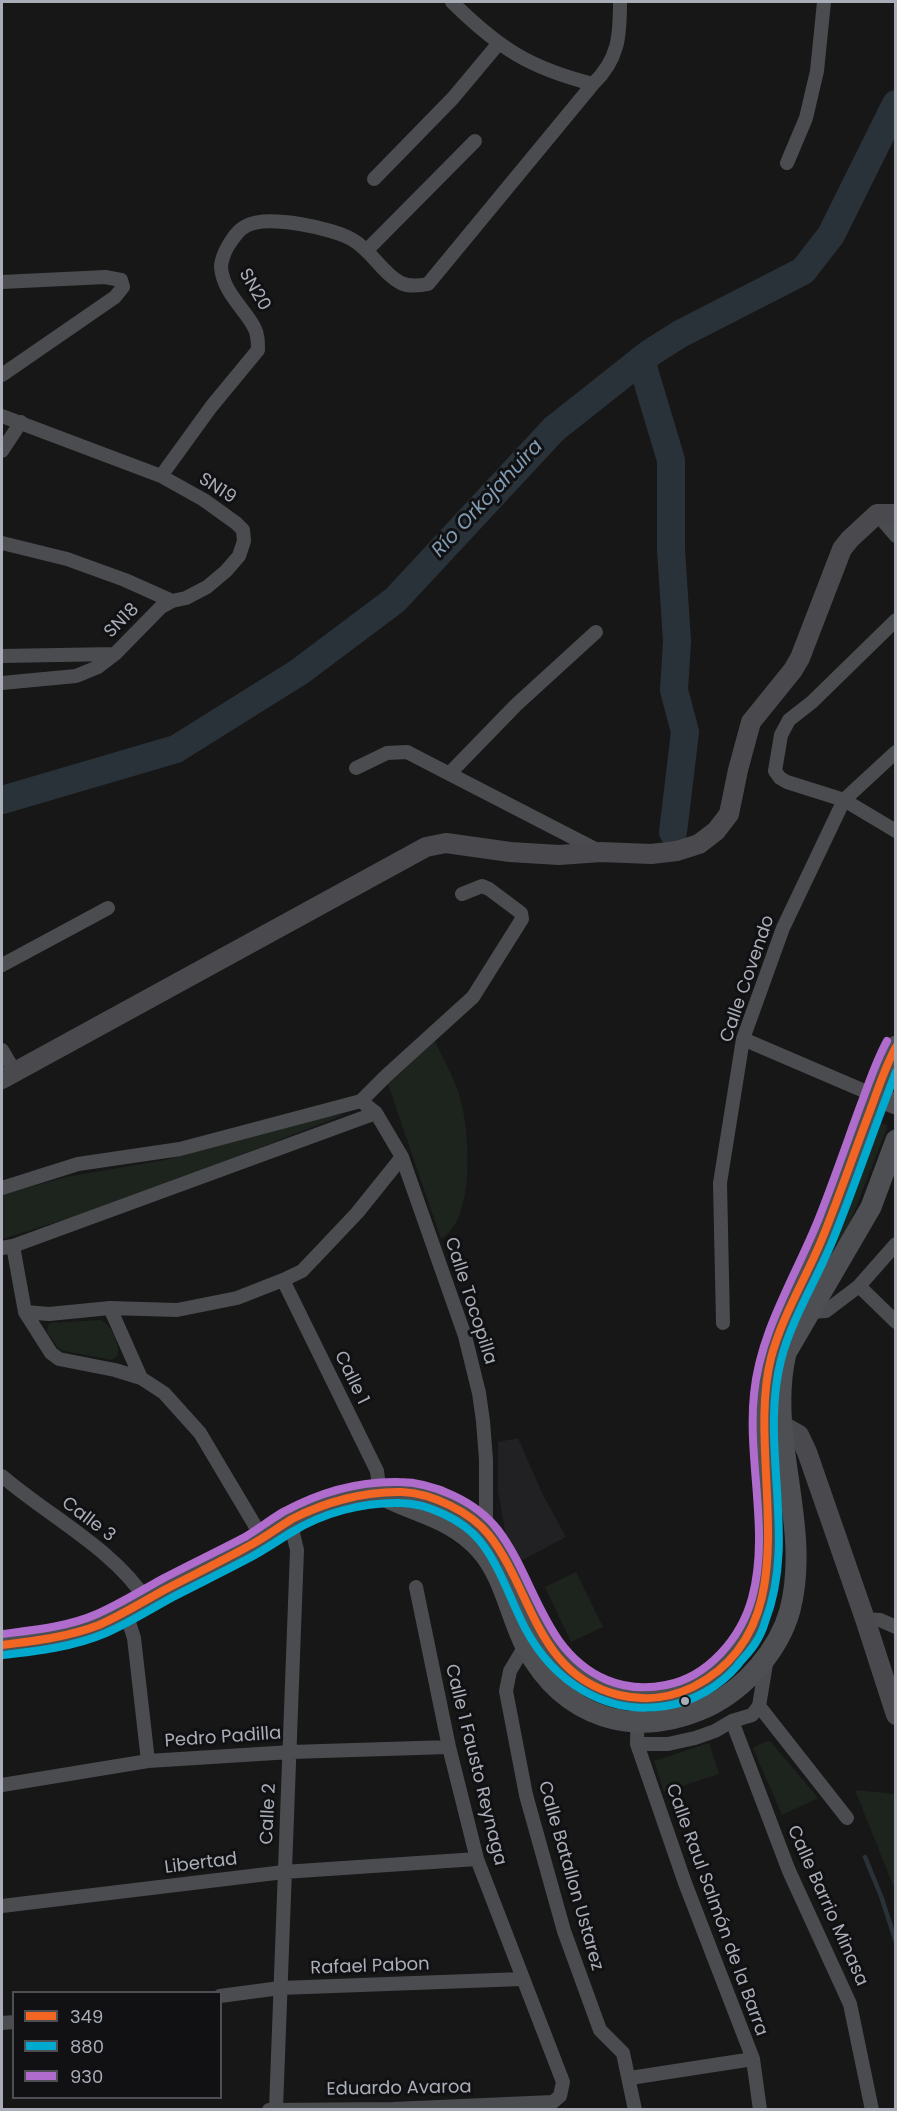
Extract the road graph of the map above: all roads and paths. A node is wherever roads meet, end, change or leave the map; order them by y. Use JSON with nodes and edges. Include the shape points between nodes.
{"nodes":[{"id":1,"x":455,"y":2,"type":"edge"},
{"id":2,"x":621,"y":2,"type":"edge"},
{"id":3,"x":824,"y":2,"type":"edge"},
{"id":4,"x":499,"y":43,"type":"junction"},
{"id":5,"x":593,"y":84,"type":"junction"},
{"id":6,"x":475,"y":141,"type":"dead end"},
{"id":7,"x":787,"y":163,"type":"dead end"},
{"id":8,"x":374,"y":179,"type":"dead end"},
{"id":9,"x":367,"y":250,"type":"junction"},
{"id":10,"x":2,"y":282,"type":"edge"},
{"id":11,"x":2,"y":375,"type":"edge"},
{"id":12,"x":2,"y":416,"type":"edge"},
{"id":13,"x":21,"y":422,"type":"junction"},
{"id":14,"x":2,"y":451,"type":"edge"},
{"id":15,"x":160,"y":476,"type":"junction"},
{"id":16,"x":886,"y":514,"type":"edge"},
{"id":17,"x":896,"y":536,"type":"edge"},
{"id":18,"x":244,"y":541,"type":"joint"},
{"id":19,"x":2,"y":543,"type":"edge"},
{"id":20,"x":172,"y":601,"type":"junction"},
{"id":21,"x":896,"y":620,"type":"edge"},
{"id":22,"x":596,"y":632,"type":"dead end"},
{"id":23,"x":115,"y":654,"type":"junction"},
{"id":24,"x":2,"y":656,"type":"edge"},
{"id":25,"x":2,"y":682,"type":"edge"},
{"id":26,"x":896,"y":752,"type":"edge"},
{"id":27,"x":356,"y":768,"type":"dead end"},
{"id":28,"x":450,"y":773,"type":"junction"},
{"id":29,"x":844,"y":800,"type":"junction"},
{"id":30,"x":896,"y":831,"type":"edge"},
{"id":31,"x":601,"y":852,"type":"junction"},
{"id":32,"x":462,"y":894,"type":"dead end"},
{"id":33,"x":108,"y":908,"type":"dead end"},
{"id":34,"x":2,"y":965,"type":"edge"},
{"id":35,"x":743,"y":1039,"type":"junction"},
{"id":36,"x":896,"y":1046,"type":"edge"},
{"id":37,"x":2,"y":1050,"type":"edge"},
{"id":38,"x":8,"y":1076,"type":"edge"},
{"id":39,"x":886,"y":1100,"type":"edge"},
{"id":40,"x":361,"y":1101,"type":"junction"},
{"id":41,"x":376,"y":1113,"type":"junction"},
{"id":42,"x":896,"y":1140,"type":"edge"},
{"id":43,"x":402,"y":1157,"type":"junction"},
{"id":44,"x":2,"y":1188,"type":"edge"},
{"id":45,"x":896,"y":1244,"type":"edge"},
{"id":46,"x":7,"y":1247,"type":"edge"},
{"id":47,"x":283,"y":1280,"type":"junction"},
{"id":48,"x":859,"y":1286,"type":"junction"},
{"id":49,"x":111,"y":1308,"type":"junction"},
{"id":50,"x":801,"y":1308,"type":"junction"},
{"id":51,"x":25,"y":1312,"type":"junction"},
{"id":52,"x":896,"y":1322,"type":"edge"},
{"id":53,"x":723,"y":1323,"type":"dead end"},
{"id":54,"x":141,"y":1378,"type":"junction"},
{"id":55,"x":783,"y":1426,"type":"junction"},
{"id":56,"x":763,"y":1443,"type":"junction"},
{"id":57,"x":787,"y":1470,"type":"junction"},
{"id":58,"x":2,"y":1476,"type":"edge"},
{"id":59,"x":380,"y":1494,"type":"junction"},
{"id":60,"x":290,"y":1521,"type":"junction"},
{"id":61,"x":486,"y":1530,"type":"junction"},
{"id":62,"x":263,"y":1539,"type":"junction"},
{"id":63,"x":416,"y":1587,"type":"dead end"},
{"id":64,"x":146,"y":1600,"type":"junction"},
{"id":65,"x":126,"y":1613,"type":"junction"},
{"id":66,"x":866,"y":1619,"type":"junction"},
{"id":67,"x":896,"y":1627,"type":"edge"},
{"id":68,"x":534,"y":1641,"type":"junction"},
{"id":69,"x":2,"y":1644,"type":"edge"},
{"id":70,"x":767,"y":1656,"type":"junction"},
{"id":71,"x":568,"y":1667,"type":"junction"},
{"id":72,"x":552,"y":1683,"type":"junction"},
{"id":73,"x":638,"y":1698,"type":"junction"},
{"id":74,"x":759,"y":1706,"type":"junction"},
{"id":75,"x":896,"y":1714,"type":"edge"},
{"id":76,"x":732,"y":1721,"type":"junction"},
{"id":77,"x":636,"y":1734,"type":"junction"},
{"id":78,"x":449,"y":1747,"type":"junction"},
{"id":79,"x":291,"y":1752,"type":"junction"},
{"id":80,"x":148,"y":1761,"type":"junction"},
{"id":81,"x":2,"y":1785,"type":"edge"},
{"id":82,"x":847,"y":1818,"type":"dead end"},
{"id":83,"x":477,"y":1859,"type":"junction"},
{"id":84,"x":284,"y":1872,"type":"junction"},
{"id":85,"x":2,"y":1906,"type":"edge"},
{"id":86,"x":522,"y":1979,"type":"junction"},
{"id":87,"x":280,"y":1988,"type":"junction"},
{"id":88,"x":222,"y":1996,"type":"edge"},
{"id":89,"x":753,"y":2059,"type":"junction"},
{"id":90,"x":630,"y":2078,"type":"junction"},
{"id":91,"x":554,"y":2106,"type":"edge"},
{"id":92,"x":269,"y":2109,"type":"edge"},
{"id":93,"x":276,"y":2109,"type":"edge"},
{"id":94,"x":635,"y":2109,"type":"edge"},
{"id":95,"x":760,"y":2109,"type":"edge"},
{"id":96,"x":872,"y":2109,"type":"edge"}],
"edges":[{"from":1,"to":4,"type":"street"},
{"from":2,"to":5,"type":"street","name":"SN20","via":[[614,57]]},
{"from":3,"to":7,"type":"street","via":[[817,71]]},
{"from":4,"to":5,"type":"street","via":[[542,69]]},
{"from":4,"to":8,"type":"street","via":[[453,98]]},
{"from":5,"to":9,"type":"street","name":"SN20","via":[[428,284],[404,285]]},
{"from":6,"to":9,"type":"street"},
{"from":9,"to":15,"type":"street","name":"SN20","via":[[330,230],[300,224],[262,222],[247,225],[235,235],[221,266],[225,285],[254,327],[258,350]]},
{"from":10,"to":11,"type":"street","via":[[105,277],[121,280],[123,287],[115,297]]},
{"from":12,"to":13,"type":"street","name":"SN19"},
{"from":13,"to":14,"type":"street"},
{"from":13,"to":15,"type":"street","name":"SN19"},
{"from":15,"to":18,"type":"street","name":"SN19","via":[[236,523],[243,530]]},
{"from":16,"to":17,"type":"street"},
{"from":16,"to":31,"type":"main road","via":[[842,549],[800,658],[751,722],[729,814],[716,831],[699,844],[677,851]]},
{"from":18,"to":20,"type":"street","name":"SN18","via":[[226,571],[207,587]]},
{"from":19,"to":20,"type":"street","via":[[67,559]]},
{"from":20,"to":23,"type":"street","name":"SN18","via":[[161,607]]},
{"from":21,"to":29,"type":"street","via":[[789,720],[781,735],[775,771],[780,778]]},
{"from":22,"to":28,"type":"street","via":[[516,705]]},
{"from":23,"to":24,"type":"street"},
{"from":23,"to":25,"type":"street","name":"SN18","via":[[76,676]]},
{"from":26,"to":29,"type":"street","name":"Calle Covendo"},
{"from":27,"to":28,"type":"street","via":[[387,753],[407,752]]},
{"from":28,"to":31,"type":"street"},
{"from":29,"to":30,"type":"street"},
{"from":29,"to":35,"type":"street","name":"Calle Covendo","via":[[783,928]]},
{"from":31,"to":38,"type":"main road","via":[[559,855],[446,843],[426,847]]},
{"from":32,"to":40,"type":"street","via":[[482,886],[521,913],[522,919],[473,997]]},
{"from":33,"to":34,"type":"street"},
{"from":35,"to":39,"type":"street"},
{"from":35,"to":53,"type":"street","name":"Calle Covendo","via":[[720,1183]]},
{"from":36,"to":39,"type":"main road"},
{"from":37,"to":38,"type":"street"},
{"from":39,"to":50,"type":"main road","via":[[822,1239]]},
{"from":40,"to":41,"type":"street","name":"Calle Tocopilla"},
{"from":40,"to":44,"type":"street","via":[[180,1149],[78,1164]]},
{"from":41,"to":43,"type":"street","name":"Calle Tocopilla"},
{"from":41,"to":46,"type":"street"},
{"from":42,"to":50,"type":"main road","via":[[871,1207]]},
{"from":43,"to":47,"type":"street","via":[[357,1213],[302,1271]]},
{"from":43,"to":61,"type":"street","name":"Calle Tocopilla","via":[[465,1336],[479,1393],[486,1460]]},
{"from":45,"to":48,"type":"street"},
{"from":46,"to":51,"type":"street"},
{"from":47,"to":49,"type":"street","via":[[237,1298],[177,1310]]},
{"from":47,"to":59,"type":"street","name":"Calle 1","via":[[377,1471]]},
{"from":48,"to":50,"type":"street","via":[[826,1311]]},
{"from":48,"to":52,"type":"street"},
{"from":49,"to":51,"type":"street","via":[[49,1314]]},
{"from":49,"to":54,"type":"street"},
{"from":50,"to":55,"type":"main road","via":[[782,1376]]},
{"from":50,"to":56,"type":"main road","via":[[771,1356],[765,1384]]},
{"from":51,"to":54,"type":"street","via":[[43,1343],[60,1359]]},
{"from":54,"to":62,"type":"street","via":[[164,1393],[200,1433]]},
{"from":55,"to":57,"type":"main road"},
{"from":55,"to":66,"type":"main road","via":[[799,1435],[807,1452]]},
{"from":56,"to":57,"type":"main road"},
{"from":56,"to":73,"type":"main road","via":[[768,1569],[764,1602],[751,1633],[715,1673],[671,1695]]},
{"from":57,"to":70,"type":"main road","via":[[796,1551],[795,1581],[789,1612]]},
{"from":58,"to":64,"type":"street","name":"Calle 3","via":[[114,1562]]},
{"from":59,"to":60,"type":"main road","via":[[351,1496],[324,1504]]},
{"from":59,"to":61,"type":"main road","via":[[423,1495],[442,1502]]},
{"from":59,"to":68,"type":"main road","via":[[441,1519],[482,1551]]},
{"from":60,"to":62,"type":"main road"},
{"from":60,"to":79,"type":"street","name":"Calle 2","via":[[297,1550]]},
{"from":61,"to":68,"type":"main road","via":[[502,1556]]},
{"from":62,"to":64,"type":"main road"},
{"from":63,"to":78,"type":"street","name":"Calle 1 Fausto Reynaga"},
{"from":64,"to":65,"type":"main road"},
{"from":65,"to":69,"type":"main road","via":[[64,1636]]},
{"from":65,"to":80,"type":"street","via":[[134,1638]]},
{"from":66,"to":67,"type":"street"},
{"from":66,"to":75,"type":"main road"},
{"from":68,"to":71,"type":"main road"},
{"from":68,"to":72,"type":"main road","via":[[542,1673]]},
{"from":68,"to":90,"type":"street","name":"Calle Batallon Ustarez","via":[[510,1671],[506,1691],[526,1795],[564,1931],[600,2030],[623,2053]]},
{"from":70,"to":74,"type":"street"},
{"from":70,"to":77,"type":"main road","via":[[748,1677],[713,1704]]},
{"from":71,"to":72,"type":"main road"},
{"from":71,"to":73,"type":"main road","via":[[589,1684],[613,1695]]},
{"from":72,"to":77,"type":"main road","via":[[578,1704]]},
{"from":73,"to":77,"type":"street"},
{"from":74,"to":76,"type":"street","via":[[752,1715]]},
{"from":74,"to":82,"type":"street"},
{"from":76,"to":77,"type":"street","via":[[715,1731],[668,1744]]},
{"from":76,"to":96,"type":"street","name":"Calle Barrio Minasa","via":[[789,1871],[850,2004]]},
{"from":77,"to":89,"type":"street","name":"Calle Raul Salmón de la Barra","via":[[685,1883]]},
{"from":78,"to":79,"type":"street","name":"Pedro Padilla"},
{"from":78,"to":83,"type":"street","name":"Calle 1 Fausto Reynaga"},
{"from":79,"to":80,"type":"street","name":"Pedro Padilla"},
{"from":79,"to":84,"type":"street","name":"Calle 2"},
{"from":80,"to":81,"type":"street","name":"Pedro Padilla"},
{"from":83,"to":84,"type":"street","name":"Libertad"},
{"from":83,"to":86,"type":"street","name":"Calle 1 Fausto Reynaga"},
{"from":84,"to":85,"type":"street","name":"Libertad"},
{"from":84,"to":87,"type":"street","name":"Calle 2"},
{"from":86,"to":87,"type":"street","name":"Rafael Pabon"},
{"from":86,"to":91,"type":"street","name":"Calle 1 Fausto Reynaga","via":[[563,2082]]},
{"from":87,"to":88,"type":"street","name":"Rafael Pabon"},
{"from":87,"to":93,"type":"street","name":"Calle 2"},
{"from":89,"to":90,"type":"street"},
{"from":89,"to":95,"type":"street","name":"Calle Raul Salmón de la Barra"},
{"from":90,"to":94,"type":"street","name":"Calle Batallon Ustarez"},
{"from":91,"to":93,"type":"street","name":"Eduardo Avaroa","via":[[529,2103]]},
{"from":92,"to":93,"type":"street","name":"Eduardo Avaroa"}]}
